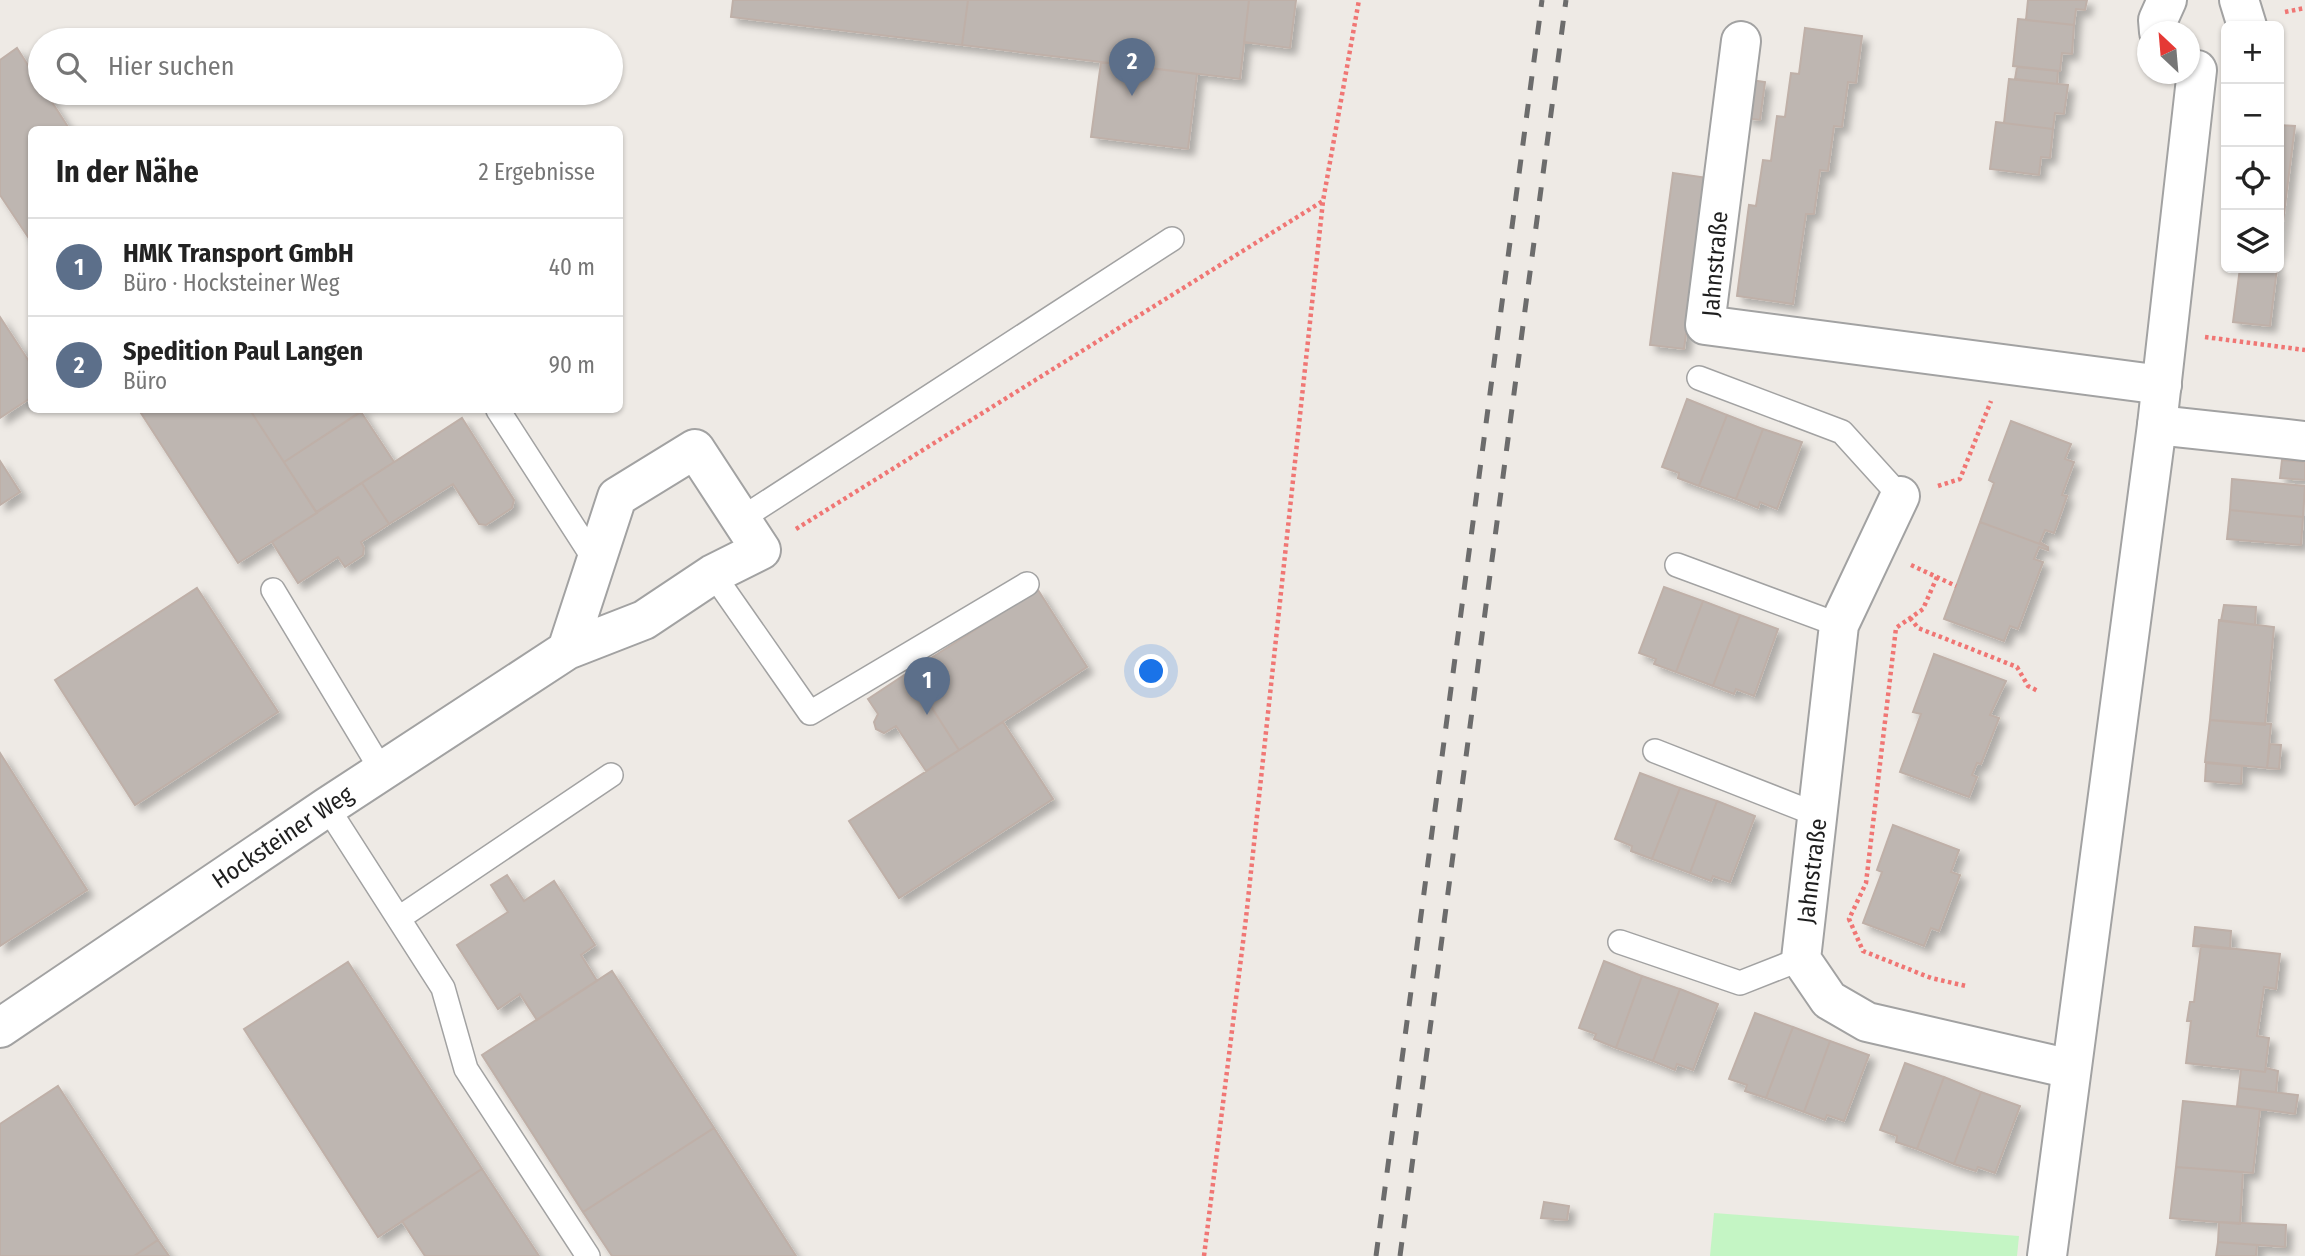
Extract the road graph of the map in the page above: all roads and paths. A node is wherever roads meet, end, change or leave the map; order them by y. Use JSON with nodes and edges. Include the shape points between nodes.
{"nodes":[{"id":1,"x":2167,"y":0,"type":"edge"},
{"id":2,"x":2239,"y":0,"type":"edge"},
{"id":3,"x":2158,"y":21,"type":"edge"},
{"id":4,"x":2245,"y":21,"type":"edge"},
{"id":5,"x":1741,"y":41,"type":"dead end"},
{"id":6,"x":2204,"y":67,"type":"edge"},
{"id":7,"x":1323,"y":201,"type":"dead end"},
{"id":8,"x":1172,"y":239,"type":"dead end"},
{"id":9,"x":2168,"y":333,"type":"junction"},
{"id":10,"x":2305,"y":350,"type":"edge"},
{"id":11,"x":2006,"y":365,"type":"junction"},
{"id":12,"x":1699,"y":378,"type":"dead end"},
{"id":13,"x":2162,"y":385,"type":"junction"},
{"id":14,"x":500,"y":413,"type":"edge"},
{"id":15,"x":2157,"y":425,"type":"junction"},
{"id":16,"x":2305,"y":441,"type":"edge"},
{"id":17,"x":1900,"y":496,"type":"junction"},
{"id":18,"x":741,"y":519,"type":"junction"},
{"id":19,"x":1876,"y":548,"type":"junction"},
{"id":20,"x":596,"y":562,"type":"junction"},
{"id":21,"x":1677,"y":565,"type":"dead end"},
{"id":22,"x":713,"y":574,"type":"junction"},
{"id":23,"x":1937,"y":578,"type":"junction"},
{"id":24,"x":1027,"y":584,"type":"dead end"},
{"id":25,"x":1956,"y":586,"type":"dead end"},
{"id":26,"x":272,"y":590,"type":"dead end"},
{"id":27,"x":1910,"y":618,"type":"junction"},
{"id":28,"x":1839,"y":625,"type":"junction"},
{"id":29,"x":567,"y":650,"type":"junction"},
{"id":30,"x":2038,"y":691,"type":"dead end"},
{"id":31,"x":1655,"y":751,"type":"dead end"},
{"id":32,"x":382,"y":771,"type":"junction"},
{"id":33,"x":611,"y":775,"type":"dead end"},
{"id":34,"x":327,"y":807,"type":"junction"},
{"id":35,"x":1818,"y":815,"type":"junction"},
{"id":36,"x":399,"y":918,"type":"junction"},
{"id":37,"x":1619,"y":942,"type":"dead end"},
{"id":38,"x":1801,"y":959,"type":"junction"},
{"id":39,"x":1966,"y":986,"type":"dead end"},
{"id":40,"x":0,"y":1028,"type":"edge"},
{"id":41,"x":2071,"y":1069,"type":"junction"},
{"id":42,"x":588,"y":1256,"type":"edge"},
{"id":43,"x":1204,"y":1256,"type":"edge"},
{"id":44,"x":2047,"y":1256,"type":"edge"}],
"edges":[{"from":1,"to":3,"type":"street"},
{"from":2,"to":4,"type":"street"},
{"from":5,"to":11,"type":"street","name":"Jahnstraße","via":[[1705,326]]},
{"from":6,"to":9,"type":"street"},
{"from":7,"to":43,"type":"path","via":[[1246,918]]},
{"from":8,"to":18,"type":"lane"},
{"from":9,"to":10,"type":"path"},
{"from":9,"to":13,"type":"street"},
{"from":11,"to":13,"type":"street","name":"Jahnstraße"},
{"from":11,"to":17,"type":"path","via":[[1960,479]]},
{"from":12,"to":17,"type":"lane","via":[[1842,432]]},
{"from":13,"to":15,"type":"street"},
{"from":14,"to":20,"type":"lane"},
{"from":15,"to":16,"type":"street"},
{"from":15,"to":41,"type":"street"},
{"from":17,"to":19,"type":"street","name":"Jahnstraße"},
{"from":18,"to":20,"type":"street","name":"Hocksteiner Weg","via":[[695,449],[617,497]]},
{"from":18,"to":22,"type":"street","name":"Hocksteiner Weg","via":[[761,550]]},
{"from":19,"to":23,"type":"path"},
{"from":19,"to":28,"type":"street","name":"Jahnstraße"},
{"from":20,"to":29,"type":"street","name":"Hocksteiner Weg"},
{"from":21,"to":28,"type":"lane"},
{"from":22,"to":24,"type":"lane","via":[[810,713]]},
{"from":22,"to":29,"type":"street","name":"Hocksteiner Weg","via":[[644,620]]},
{"from":23,"to":25,"type":"path"},
{"from":23,"to":27,"type":"path","via":[[1923,609]]},
{"from":26,"to":32,"type":"lane"},
{"from":27,"to":30,"type":"path","via":[[1918,628],[2017,667],[2028,686]]},
{"from":27,"to":39,"type":"path","via":[[1896,628],[1866,883],[1849,919],[1863,951],[1931,978]]},
{"from":28,"to":35,"type":"street","name":"Jahnstraße"},
{"from":29,"to":32,"type":"street","name":"Hocksteiner Weg"},
{"from":31,"to":35,"type":"lane"},
{"from":32,"to":34,"type":"street","name":"Hocksteiner Weg"},
{"from":33,"to":36,"type":"lane"},
{"from":34,"to":36,"type":"lane"},
{"from":34,"to":40,"type":"street","name":"Hocksteiner Weg"},
{"from":35,"to":38,"type":"street","name":"Jahnstraße"},
{"from":36,"to":42,"type":"lane","via":[[443,988],[466,1069]]},
{"from":37,"to":38,"type":"lane","via":[[1740,983]]},
{"from":38,"to":41,"type":"street","name":"Jahnstraße","via":[[1829,1000],[1867,1022]]},
{"from":41,"to":44,"type":"street"}]}
